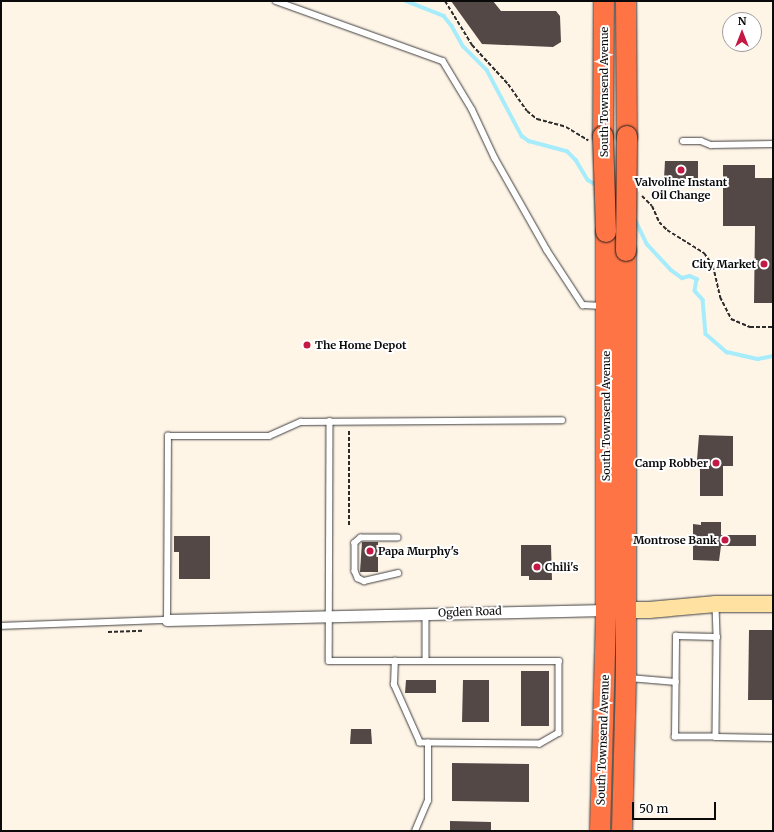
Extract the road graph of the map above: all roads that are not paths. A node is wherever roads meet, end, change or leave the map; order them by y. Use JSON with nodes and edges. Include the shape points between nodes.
{"nodes":[{"id":1,"x":276,"y":1,"type":"edge"},
{"id":2,"x":604,"y":1,"type":"edge"},
{"id":3,"x":626,"y":1,"type":"edge"},
{"id":4,"x":683,"y":141,"type":"dead end"},
{"id":5,"x":773,"y":144,"type":"edge"},
{"id":6,"x":606,"y":306,"type":"junction"},
{"id":7,"x":562,"y":420,"type":"dead end"},
{"id":8,"x":330,"y":421,"type":"junction"},
{"id":9,"x":398,"y":538,"type":"dead end"},
{"id":10,"x":398,"y":573,"type":"dead end"},
{"id":11,"x":716,"y":604,"type":"junction"},
{"id":12,"x":773,"y":604,"type":"edge"},
{"id":13,"x":606,"y":610,"type":"junction"},
{"id":14,"x":627,"y":610,"type":"junction"},
{"id":15,"x":426,"y":613,"type":"junction"},
{"id":16,"x":329,"y":616,"type":"junction"},
{"id":17,"x":167,"y":620,"type":"junction"},
{"id":18,"x":1,"y":626,"type":"edge"},
{"id":19,"x":717,"y":637,"type":"junction"},
{"id":20,"x":395,"y":661,"type":"junction"},
{"id":21,"x":426,"y":661,"type":"junction"},
{"id":22,"x":626,"y":678,"type":"junction"},
{"id":23,"x":676,"y":682,"type":"junction"},
{"id":24,"x":716,"y":737,"type":"junction"},
{"id":25,"x":773,"y":738,"type":"edge"},
{"id":26,"x":428,"y":744,"type":"junction"},
{"id":27,"x":415,"y":831,"type":"edge"},
{"id":28,"x":600,"y":831,"type":"edge"},
{"id":29,"x":622,"y":831,"type":"edge"}],
"edges":[{"from":1,"to":6,"type":"lane","via":[[443,61],[472,109],[495,158],[544,244],[583,305]]},
{"from":2,"to":6,"type":"highway","name":"South Townsend Avenue","bridge":true},
{"from":3,"to":14,"type":"highway","name":"South Townsend Avenue","bridge":true},
{"from":4,"to":5,"type":"lane","via":[[701,141],[711,145]]},
{"from":6,"to":13,"type":"highway","name":"South Townsend Avenue"},
{"from":7,"to":8,"type":"lane"},
{"from":8,"to":16,"type":"lane"},
{"from":8,"to":17,"type":"lane","via":[[301,422],[269,436],[168,436]]},
{"from":9,"to":10,"type":"lane","via":[[361,538],[355,543],[354,554],[355,571],[358,578],[364,581]]},
{"from":11,"to":12,"type":"street","name":"Ogden Road"},
{"from":11,"to":14,"type":"street","name":"Ogden Road"},
{"from":11,"to":19,"type":"lane"},
{"from":13,"to":14,"type":"street","name":"Ogden Road"},
{"from":13,"to":15,"type":"street","name":"Ogden Road"},
{"from":13,"to":28,"type":"highway","name":"South Townsend Avenue"},
{"from":14,"to":22,"type":"highway","name":"South Townsend Avenue"},
{"from":15,"to":16,"type":"street","name":"Ogden Road"},
{"from":15,"to":21,"type":"lane"},
{"from":16,"to":17,"type":"street","name":"Ogden Road"},
{"from":16,"to":20,"type":"lane","via":[[329,661]]},
{"from":17,"to":18,"type":"lane"},
{"from":19,"to":23,"type":"lane","via":[[676,636]]},
{"from":19,"to":24,"type":"lane"},
{"from":20,"to":21,"type":"lane"},
{"from":20,"to":26,"type":"lane","via":[[394,685],[420,743]]},
{"from":21,"to":26,"type":"lane","via":[[559,661],[559,733],[540,744]]},
{"from":22,"to":23,"type":"lane"},
{"from":22,"to":29,"type":"highway","name":"South Townsend Avenue"},
{"from":23,"to":24,"type":"lane","via":[[675,737]]},
{"from":24,"to":25,"type":"lane"},
{"from":26,"to":27,"type":"lane","via":[[428,801]]}]}
